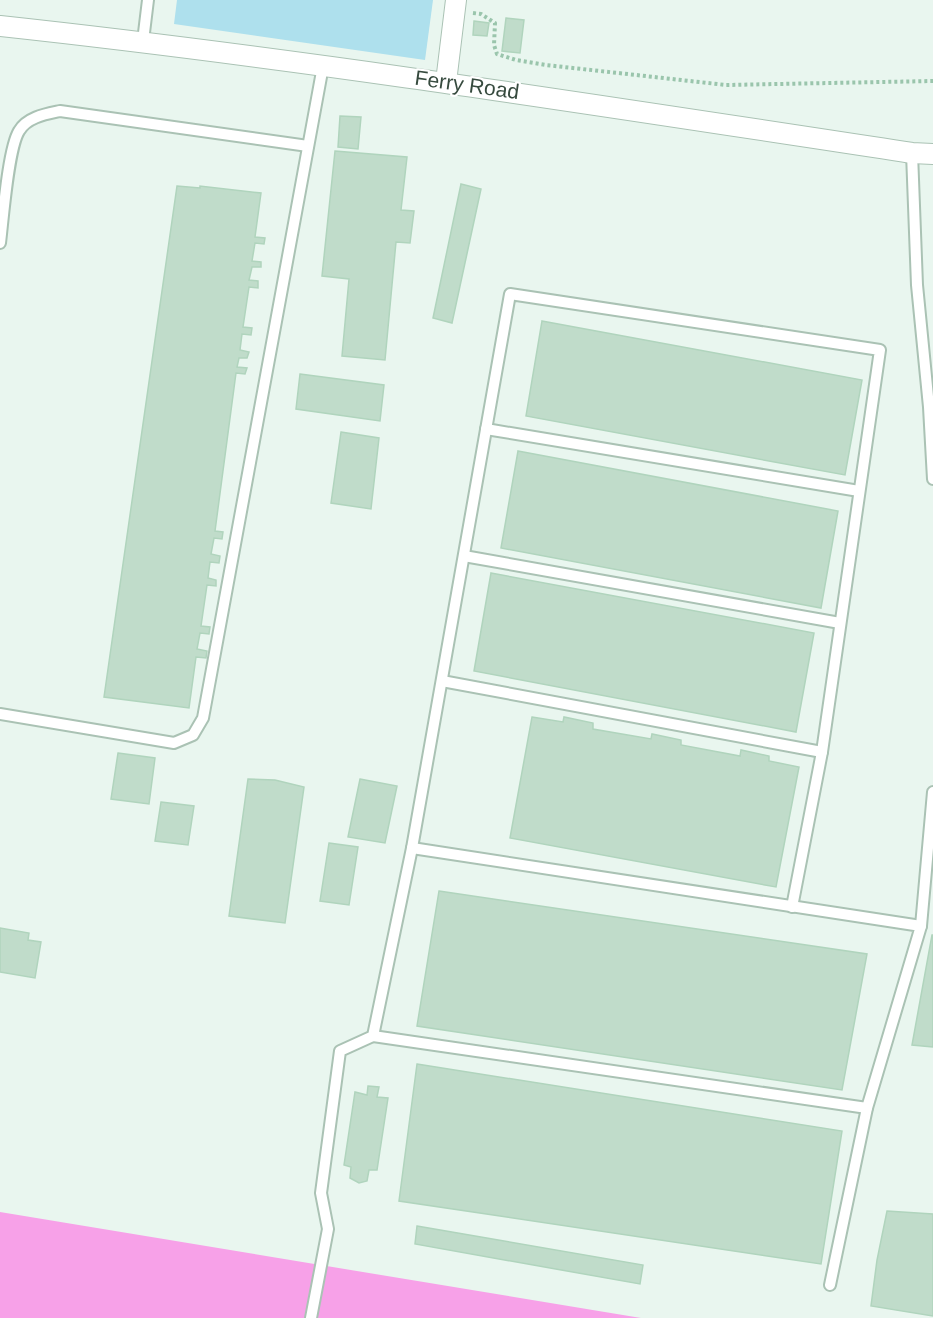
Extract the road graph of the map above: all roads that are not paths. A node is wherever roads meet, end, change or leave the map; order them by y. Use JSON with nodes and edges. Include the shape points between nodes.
{"nodes":[{"id":1,"x":148,"y":0,"type":"edge"},
{"id":2,"x":456,"y":6,"type":"edge"},
{"id":3,"x":0,"y":26,"type":"edge"},
{"id":4,"x":143,"y":41,"type":"junction"},
{"id":5,"x":323,"y":66,"type":"junction"},
{"id":6,"x":446,"y":82,"type":"junction"},
{"id":7,"x":308,"y":146,"type":"junction"},
{"id":8,"x":912,"y":153,"type":"junction"},
{"id":9,"x":933,"y":154,"type":"edge"},
{"id":10,"x":0,"y":243,"type":"edge"},
{"id":11,"x":931,"y":407,"type":"edge"},
{"id":12,"x":486,"y":429,"type":"junction"},
{"id":13,"x":933,"y":478,"type":"edge"},
{"id":14,"x":859,"y":491,"type":"junction"},
{"id":15,"x":464,"y":556,"type":"junction"},
{"id":16,"x":840,"y":623,"type":"junction"},
{"id":17,"x":442,"y":681,"type":"junction"},
{"id":18,"x":0,"y":714,"type":"edge"},
{"id":19,"x":822,"y":752,"type":"junction"},
{"id":20,"x":933,"y":792,"type":"edge"},
{"id":21,"x":412,"y":848,"type":"junction"},
{"id":22,"x":792,"y":907,"type":"junction"},
{"id":23,"x":921,"y":926,"type":"junction"},
{"id":24,"x":373,"y":1035,"type":"junction"},
{"id":25,"x":867,"y":1108,"type":"junction"},
{"id":26,"x":830,"y":1284,"type":"dead end"},
{"id":27,"x":311,"y":1318,"type":"edge"}],
"edges":[{"from":1,"to":4,"type":"lane"},
{"from":2,"to":6,"type":"street"},
{"from":3,"to":4,"type":"street","name":"Ferry Road"},
{"from":4,"to":5,"type":"street","name":"Ferry Road"},
{"from":5,"to":6,"type":"street","name":"Ferry Road"},
{"from":5,"to":7,"type":"lane"},
{"from":6,"to":8,"type":"street","name":"Ferry Road"},
{"from":7,"to":10,"type":"lane","via":[[60,111],[38,116],[19,130]]},
{"from":7,"to":18,"type":"lane","via":[[203,718],[193,735],[174,742]]},
{"from":8,"to":9,"type":"street","name":"Ferry Road"},
{"from":8,"to":11,"type":"lane","via":[[917,285]]},
{"from":11,"to":13,"type":"lane"},
{"from":12,"to":14,"type":"lane"},
{"from":12,"to":14,"type":"lane","via":[[510,294],[880,350]]},
{"from":12,"to":15,"type":"lane"},
{"from":14,"to":16,"type":"lane"},
{"from":15,"to":16,"type":"lane"},
{"from":15,"to":17,"type":"lane"},
{"from":16,"to":19,"type":"lane"},
{"from":17,"to":19,"type":"lane"},
{"from":17,"to":21,"type":"lane"},
{"from":19,"to":22,"type":"lane"},
{"from":20,"to":23,"type":"lane"},
{"from":21,"to":22,"type":"lane"},
{"from":21,"to":24,"type":"lane"},
{"from":22,"to":23,"type":"lane"},
{"from":23,"to":25,"type":"lane"},
{"from":24,"to":25,"type":"lane"},
{"from":24,"to":27,"type":"lane","via":[[340,1051],[321,1193],[328,1228]]},
{"from":25,"to":26,"type":"lane"}]}
